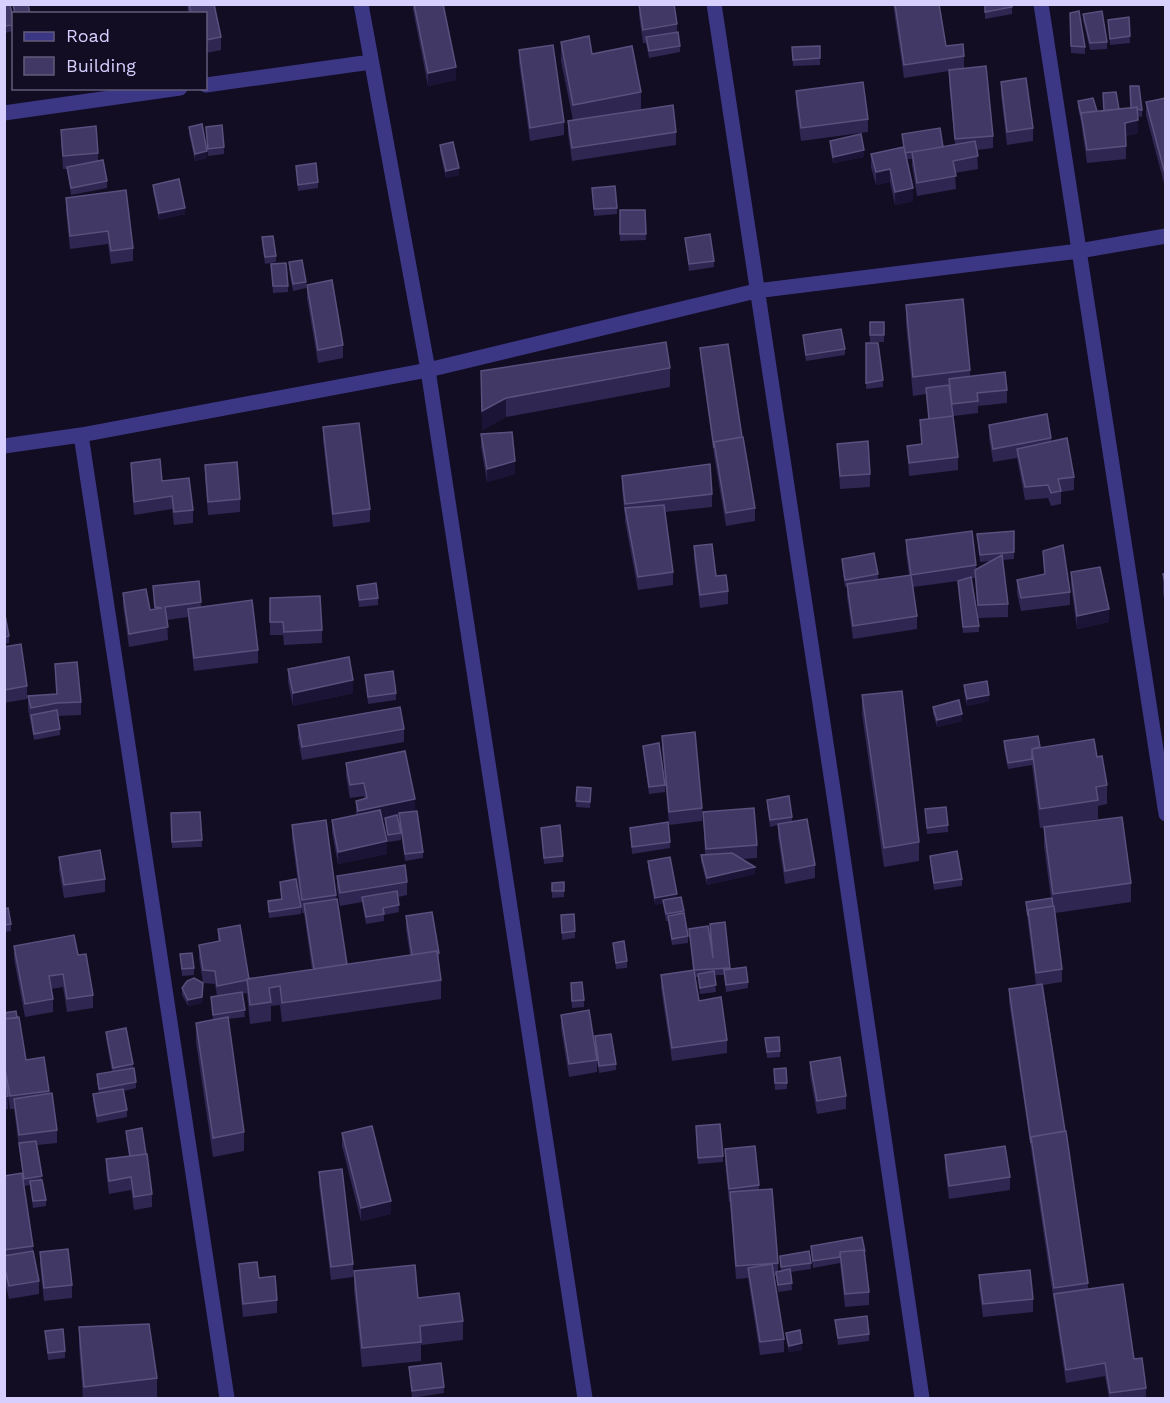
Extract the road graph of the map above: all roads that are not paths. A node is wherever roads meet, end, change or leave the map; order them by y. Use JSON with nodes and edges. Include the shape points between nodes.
{"nodes":[{"id":1,"x":361,"y":4,"type":"edge"},
{"id":2,"x":714,"y":4,"type":"edge"},
{"id":3,"x":1041,"y":4,"type":"edge"},
{"id":4,"x":371,"y":62,"type":"junction"},
{"id":5,"x":207,"y":85,"type":"edge"},
{"id":6,"x":166,"y":90,"type":"edge"},
{"id":7,"x":4,"y":113,"type":"edge"},
{"id":8,"x":1166,"y":236,"type":"edge"},
{"id":9,"x":1079,"y":251,"type":"junction"},
{"id":10,"x":756,"y":291,"type":"junction"},
{"id":11,"x":428,"y":369,"type":"junction"},
{"id":12,"x":81,"y":435,"type":"junction"},
{"id":13,"x":4,"y":446,"type":"edge"},
{"id":14,"x":1166,"y":814,"type":"edge"},
{"id":15,"x":227,"y":1398,"type":"edge"},
{"id":16,"x":585,"y":1398,"type":"edge"},
{"id":17,"x":922,"y":1398,"type":"edge"}],
"edges":[{"from":1,"to":4,"type":"street"},
{"from":2,"to":10,"type":"street"},
{"from":3,"to":9,"type":"street"},
{"from":4,"to":5,"type":"street"},
{"from":4,"to":11,"type":"street"},
{"from":6,"to":7,"type":"street"},
{"from":8,"to":9,"type":"street"},
{"from":9,"to":10,"type":"street"},
{"from":9,"to":14,"type":"street"},
{"from":10,"to":11,"type":"street"},
{"from":10,"to":17,"type":"street"},
{"from":11,"to":12,"type":"street"},
{"from":11,"to":16,"type":"street"},
{"from":12,"to":13,"type":"street"},
{"from":12,"to":15,"type":"street"}]}
